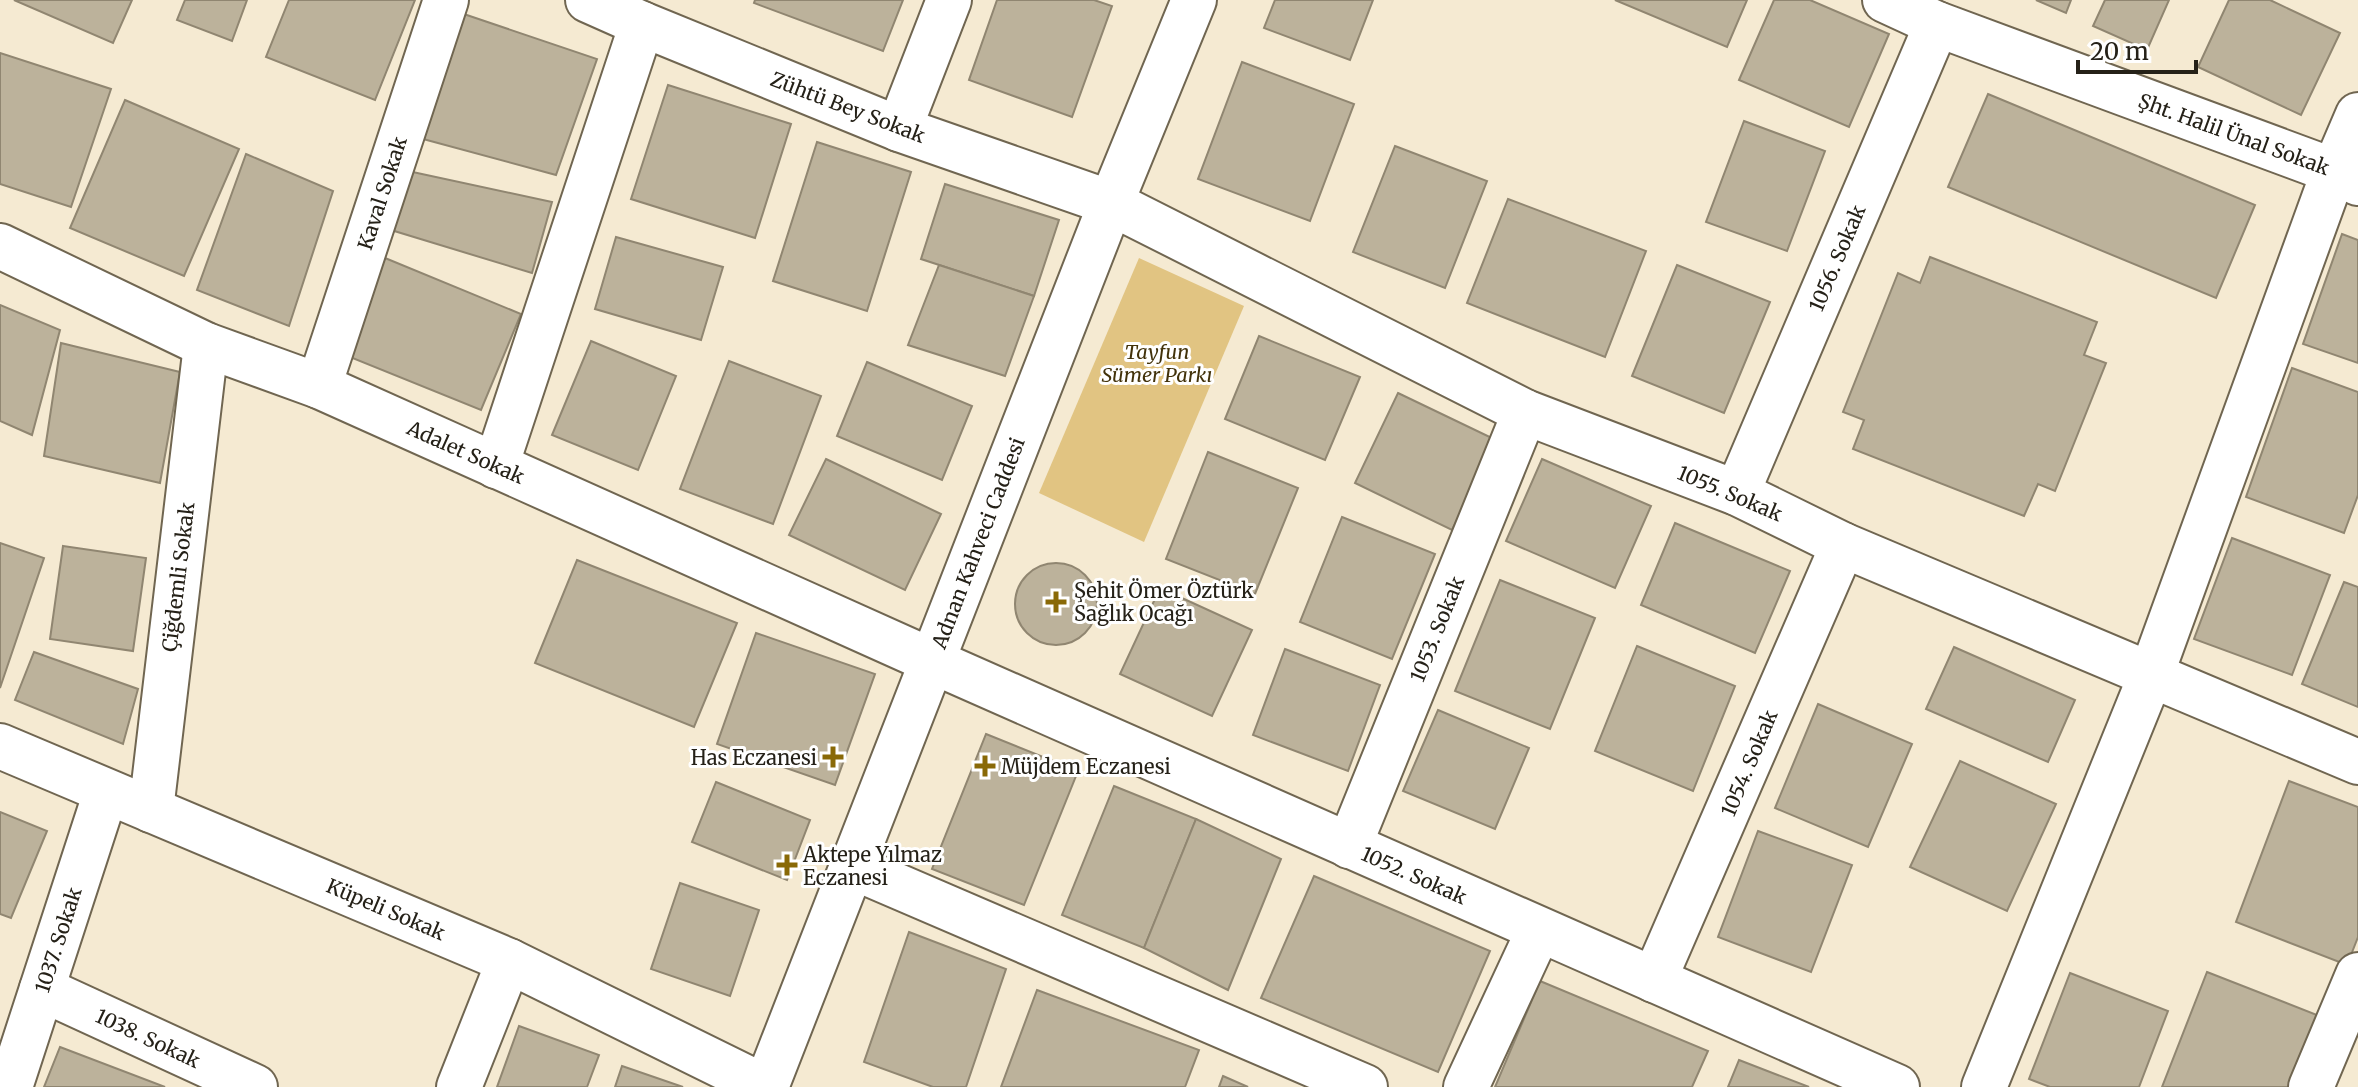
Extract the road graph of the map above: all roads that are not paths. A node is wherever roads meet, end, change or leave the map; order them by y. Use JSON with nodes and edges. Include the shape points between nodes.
{"nodes":[{"id":1,"x":446,"y":0,"type":"edge"},
{"id":2,"x":588,"y":0,"type":"edge"},
{"id":3,"x":949,"y":0,"type":"edge"},
{"id":4,"x":1194,"y":0,"type":"edge"},
{"id":5,"x":1885,"y":0,"type":"edge"},
{"id":6,"x":642,"y":24,"type":"junction"},
{"id":7,"x":1937,"y":24,"type":"junction"},
{"id":8,"x":2358,"y":115,"type":"edge"},
{"id":9,"x":899,"y":129,"type":"junction"},
{"id":10,"x":2346,"y":177,"type":"edge"},
{"id":11,"x":1111,"y":203,"type":"junction"},
{"id":12,"x":0,"y":246,"type":"edge"},
{"id":13,"x":206,"y":345,"type":"junction"},
{"id":14,"x":319,"y":386,"type":"junction"},
{"id":15,"x":1525,"y":412,"type":"junction"},
{"id":16,"x":496,"y":466,"type":"junction"},
{"id":17,"x":1737,"y":493,"type":"junction"},
{"id":18,"x":1843,"y":545,"type":"junction"},
{"id":19,"x":932,"y":661,"type":"junction"},
{"id":20,"x":2151,"y":675,"type":"junction"},
{"id":21,"x":0,"y":746,"type":"edge"},
{"id":22,"x":2358,"y":762,"type":"edge"},
{"id":23,"x":106,"y":792,"type":"junction"},
{"id":24,"x":151,"y":810,"type":"junction"},
{"id":25,"x":1349,"y":846,"type":"junction"},
{"id":26,"x":853,"y":867,"type":"junction"},
{"id":27,"x":1539,"y":930,"type":"junction"},
{"id":28,"x":509,"y":961,"type":"junction"},
{"id":29,"x":2358,"y":975,"type":"edge"},
{"id":30,"x":1654,"y":980,"type":"junction"},
{"id":31,"x":42,"y":989,"type":"junction"},
{"id":32,"x":10,"y":1087,"type":"edge"},
{"id":33,"x":255,"y":1087,"type":"edge"},
{"id":34,"x":459,"y":1087,"type":"edge"},
{"id":35,"x":765,"y":1087,"type":"edge"},
{"id":36,"x":1365,"y":1087,"type":"edge"},
{"id":37,"x":1466,"y":1087,"type":"edge"},
{"id":38,"x":1897,"y":1087,"type":"edge"},
{"id":39,"x":1984,"y":1087,"type":"edge"},
{"id":40,"x":2311,"y":1087,"type":"edge"}],
"edges":[{"from":1,"to":14,"type":"street","name":"Kaval Sokak"},
{"from":2,"to":6,"type":"street","name":"Zühtü Bey Sokak"},
{"from":3,"to":9,"type":"street"},
{"from":4,"to":11,"type":"street","name":"Adnan Kahveci Caddesi"},
{"from":5,"to":7,"type":"street","name":"Şht. Halil Ünal Sokak"},
{"from":6,"to":9,"type":"street","name":"Zühtü Bey Sokak"},
{"from":6,"to":16,"type":"street"},
{"from":7,"to":10,"type":"street","name":"Şht. Halil Ünal Sokak"},
{"from":7,"to":17,"type":"street","name":"1056. Sokak"},
{"from":8,"to":10,"type":"street"},
{"from":9,"to":11,"type":"street","name":"Zühtü Bey Sokak"},
{"from":10,"to":20,"type":"street"},
{"from":11,"to":15,"type":"street","name":"1055. Sokak"},
{"from":11,"to":19,"type":"street","name":"Adnan Kahveci Caddesi"},
{"from":12,"to":13,"type":"street","name":"Adalet Sokak"},
{"from":13,"to":14,"type":"street","name":"Adalet Sokak"},
{"from":13,"to":24,"type":"street","name":"Çiğdemli Sokak"},
{"from":14,"to":16,"type":"street","name":"Adalet Sokak"},
{"from":15,"to":17,"type":"street","name":"1055. Sokak"},
{"from":15,"to":25,"type":"street","name":"1053. Sokak"},
{"from":16,"to":19,"type":"street","name":"Adalet Sokak"},
{"from":17,"to":18,"type":"street","name":"1055. Sokak"},
{"from":18,"to":20,"type":"street","name":"1055. Sokak"},
{"from":18,"to":30,"type":"street","name":"1054. Sokak"},
{"from":19,"to":25,"type":"street","name":"1052. Sokak"},
{"from":19,"to":26,"type":"street","name":"Adnan Kahveci Caddesi"},
{"from":20,"to":22,"type":"street","name":"1055. Sokak"},
{"from":20,"to":39,"type":"street"},
{"from":21,"to":23,"type":"street","name":"Küpeli Sokak"},
{"from":23,"to":24,"type":"street","name":"Küpeli Sokak"},
{"from":23,"to":31,"type":"street","name":"1037. Sokak"},
{"from":24,"to":28,"type":"street","name":"Küpeli Sokak"},
{"from":25,"to":27,"type":"street","name":"1052. Sokak"},
{"from":26,"to":35,"type":"street","name":"Adnan Kahveci Caddesi"},
{"from":26,"to":36,"type":"street"},
{"from":27,"to":30,"type":"street","name":"1052. Sokak"},
{"from":27,"to":37,"type":"street"},
{"from":28,"to":34,"type":"street"},
{"from":28,"to":35,"type":"street","name":"Küpeli Sokak"},
{"from":29,"to":40,"type":"street"},
{"from":30,"to":38,"type":"street","name":"1052. Sokak"},
{"from":31,"to":32,"type":"street","name":"1037. Sokak"},
{"from":31,"to":33,"type":"street","name":"1038. Sokak"}]}
